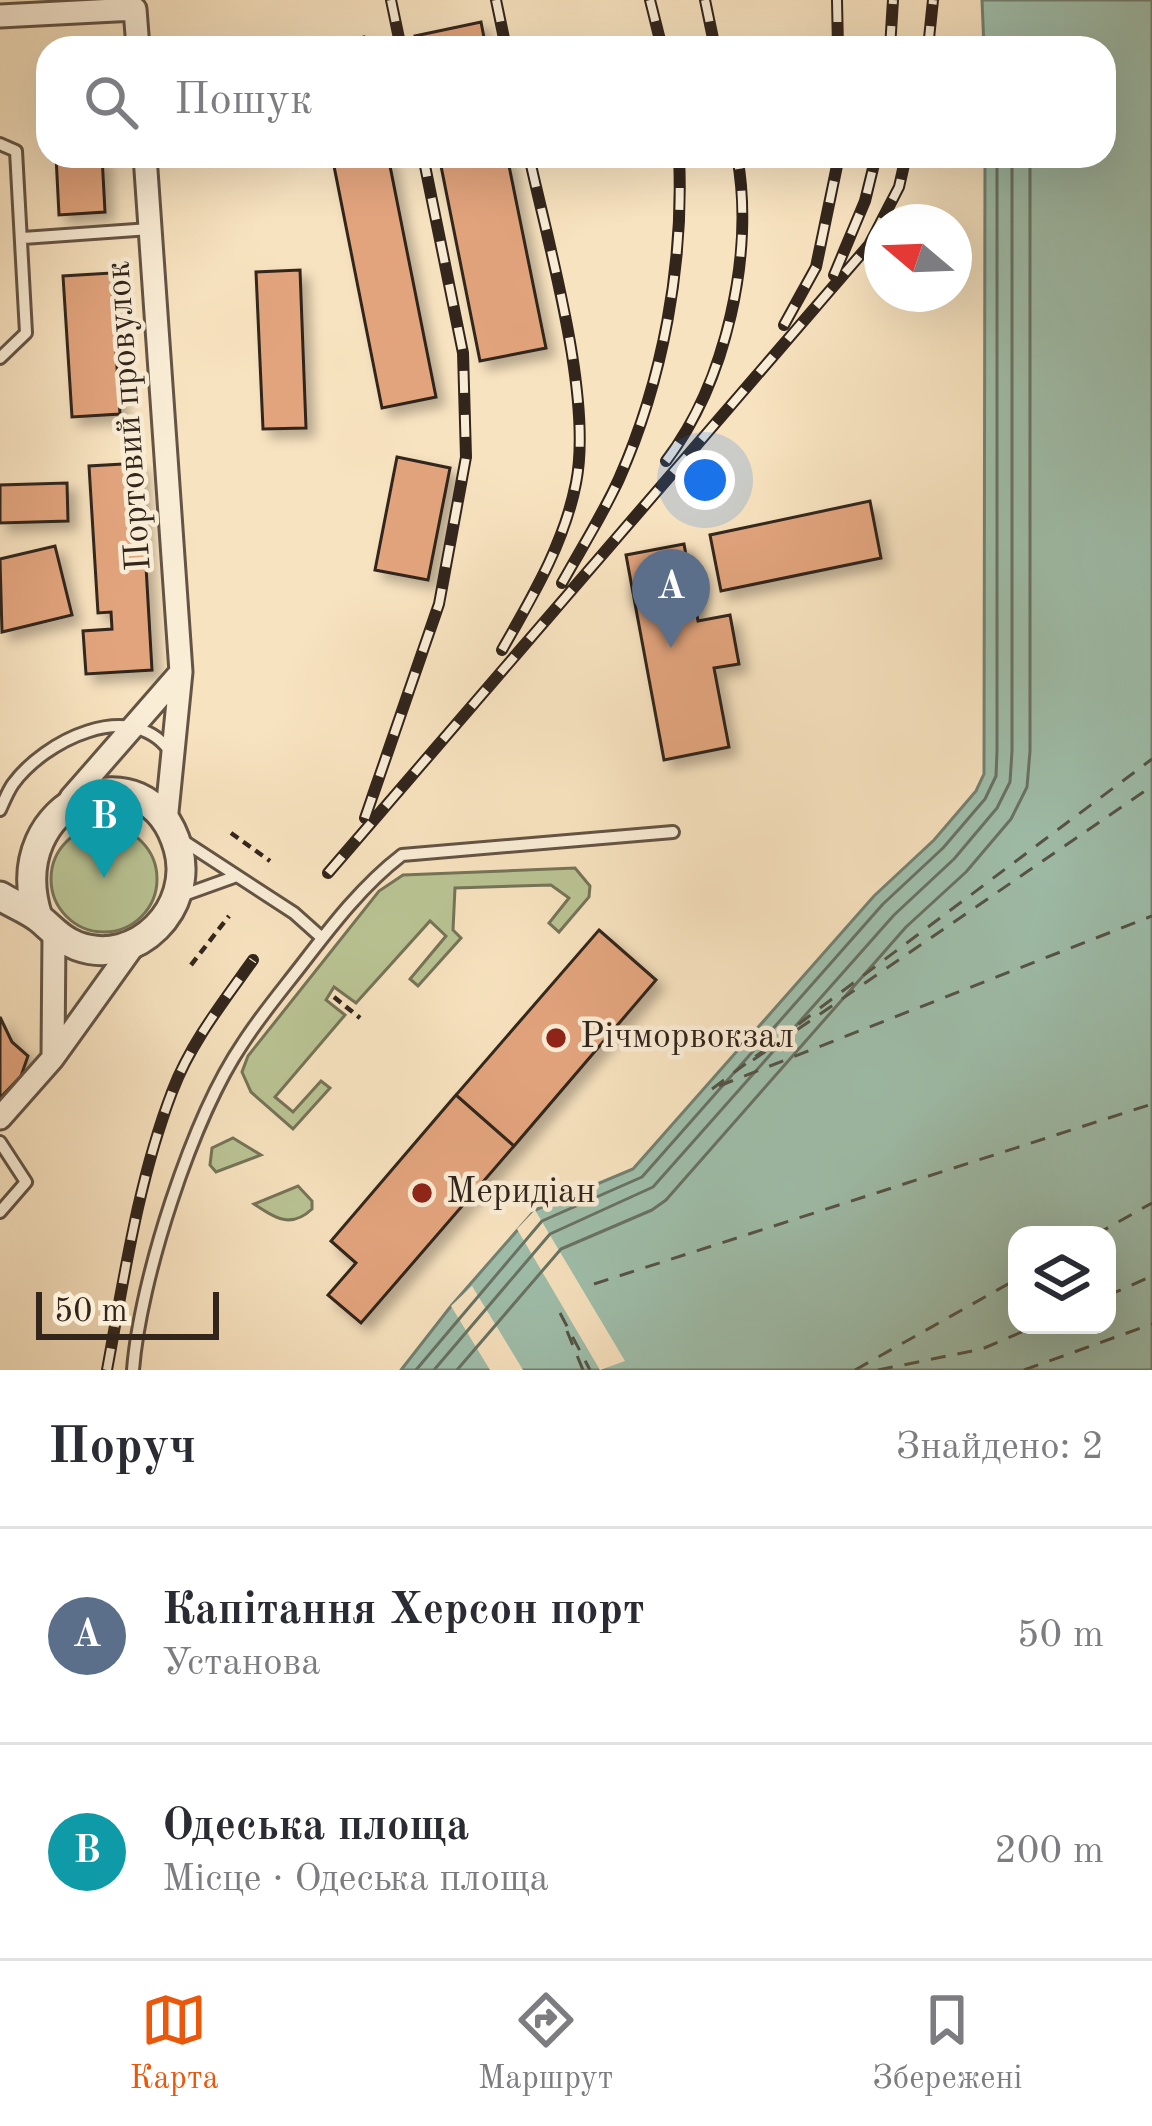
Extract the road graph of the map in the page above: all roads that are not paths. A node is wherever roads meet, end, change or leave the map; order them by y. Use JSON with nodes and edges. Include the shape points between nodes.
{"nodes":[{"id":1,"x":0,"y":16,"type":"edge"},
{"id":2,"x":137,"y":36,"type":"edge"},
{"id":3,"x":0,"y":144,"type":"edge"},
{"id":4,"x":146,"y":168,"type":"edge"},
{"id":5,"x":150,"y":230,"type":"junction"},
{"id":6,"x":23,"y":238,"type":"junction"},
{"id":7,"x":0,"y":358,"type":"edge"},
{"id":8,"x":182,"y":672,"type":"junction"},
{"id":9,"x":135,"y":725,"type":"junction"},
{"id":10,"x":174,"y":756,"type":"junction"},
{"id":11,"x":70,"y":798,"type":"junction"},
{"id":12,"x":0,"y":809,"type":"edge"},
{"id":13,"x":170,"y":828,"type":"junction"},
{"id":14,"x":673,"y":832,"type":"dead end"},
{"id":15,"x":27,"y":848,"type":"junction"},
{"id":16,"x":0,"y":867,"type":"edge"},
{"id":17,"x":234,"y":877,"type":"junction"},
{"id":18,"x":0,"y":896,"type":"edge"},
{"id":19,"x":178,"y":897,"type":"junction"},
{"id":20,"x":46,"y":925,"type":"junction"},
{"id":21,"x":322,"y":938,"type":"junction"},
{"id":22,"x":134,"y":945,"type":"junction"},
{"id":23,"x":53,"y":1058,"type":"junction"},
{"id":24,"x":0,"y":1118,"type":"edge"},
{"id":25,"x":0,"y":1142,"type":"edge"},
{"id":26,"x":0,"y":1212,"type":"edge"},
{"id":27,"x":133,"y":1370,"type":"edge"}],
"edges":[{"from":1,"to":2,"type":"street","via":[[135,9]]},
{"from":3,"to":6,"type":"lane","via":[[16,151]]},
{"from":4,"to":5,"type":"street","name":"Портовий провулок"},
{"from":5,"to":6,"type":"lane"},
{"from":5,"to":8,"type":"street","name":"Портовий провулок"},
{"from":6,"to":7,"type":"lane","via":[[26,333]]},
{"from":8,"to":9,"type":"street"},
{"from":8,"to":10,"type":"street","name":"Портовий провулок"},
{"from":9,"to":10,"type":"lane"},
{"from":9,"to":11,"type":"street"},
{"from":9,"to":12,"type":"lane","via":[[100,725],[49,752],[14,782]]},
{"from":10,"to":13,"type":"street","name":"Портовий провулок"},
{"from":11,"to":13,"type":"street","via":[[123,794]]},
{"from":11,"to":15,"type":"street","via":[[37,827]]},
{"from":13,"to":17,"type":"lane"},
{"from":13,"to":19,"type":"street","via":[[183,865]]},
{"from":14,"to":21,"type":"lane","via":[[402,855]]},
{"from":15,"to":16,"type":"street"},
{"from":15,"to":20,"type":"street","via":[[27,896]]},
{"from":17,"to":19,"type":"lane"},
{"from":17,"to":21,"type":"lane"},
{"from":18,"to":20,"type":"street"},
{"from":19,"to":22,"type":"street","via":[[161,926]]},
{"from":20,"to":22,"type":"street","via":[[78,947]]},
{"from":20,"to":23,"type":"street"},
{"from":21,"to":27,"type":"lane","via":[[213,1094],[161,1234]]},
{"from":22,"to":23,"type":"street"},
{"from":23,"to":24,"type":"street"},
{"from":25,"to":26,"type":"lane","via":[[26,1182]]}]}
